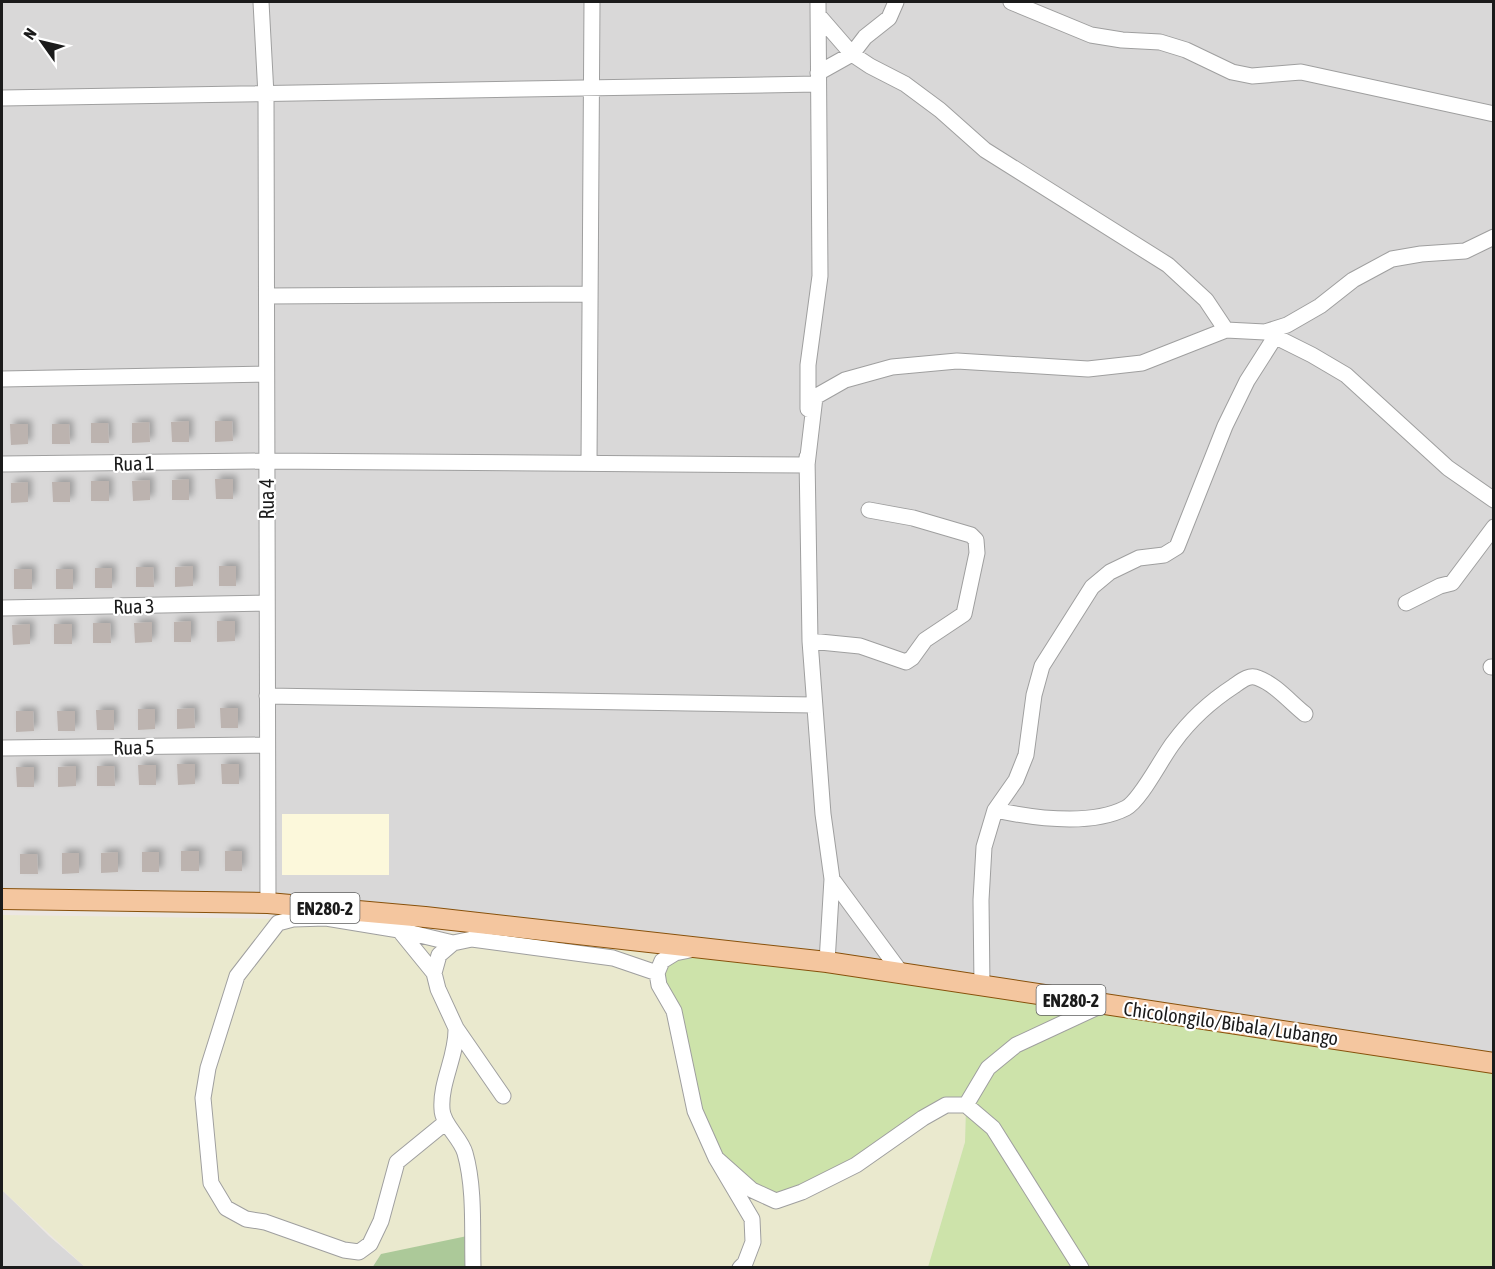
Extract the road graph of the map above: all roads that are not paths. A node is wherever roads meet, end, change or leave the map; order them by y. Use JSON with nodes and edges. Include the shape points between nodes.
{"nodes":[{"id":1,"x":261,"y":2,"type":"edge"},
{"id":2,"x":592,"y":2,"type":"edge"},
{"id":3,"x":1011,"y":2,"type":"edge"},
{"id":4,"x":898,"y":3,"type":"edge"},
{"id":5,"x":818,"y":9,"type":"edge"},
{"id":6,"x":852,"y":54,"type":"junction"},
{"id":7,"x":818,"y":79,"type":"junction"},
{"id":8,"x":591,"y":89,"type":"junction"},
{"id":9,"x":266,"y":95,"type":"junction"},
{"id":10,"x":2,"y":98,"type":"edge"},
{"id":11,"x":1494,"y":114,"type":"edge"},
{"id":12,"x":1494,"y":237,"type":"edge"},
{"id":13,"x":589,"y":294,"type":"junction"},
{"id":14,"x":267,"y":296,"type":"junction"},
{"id":15,"x":1226,"y":330,"type":"junction"},
{"id":16,"x":1270,"y":334,"type":"junction"},
{"id":17,"x":266,"y":374,"type":"junction"},
{"id":18,"x":2,"y":379,"type":"edge"},
{"id":19,"x":266,"y":461,"type":"junction"},
{"id":20,"x":589,"y":463,"type":"junction"},
{"id":21,"x":2,"y":464,"type":"edge"},
{"id":22,"x":807,"y":465,"type":"junction"},
{"id":23,"x":1494,"y":500,"type":"edge"},
{"id":24,"x":869,"y":510,"type":"dead end"},
{"id":25,"x":1494,"y":527,"type":"edge"},
{"id":26,"x":267,"y":603,"type":"junction"},
{"id":27,"x":1406,"y":603,"type":"dead end"},
{"id":28,"x":2,"y":608,"type":"edge"},
{"id":29,"x":810,"y":641,"type":"junction"},
{"id":30,"x":267,"y":696,"type":"junction"},
{"id":31,"x":814,"y":705,"type":"junction"},
{"id":32,"x":1305,"y":714,"type":"dead end"},
{"id":33,"x":267,"y":745,"type":"junction"},
{"id":34,"x":2,"y":748,"type":"edge"},
{"id":35,"x":995,"y":810,"type":"junction"},
{"id":36,"x":832,"y":879,"type":"junction"},
{"id":37,"x":2,"y":899,"type":"edge"},
{"id":38,"x":268,"y":903,"type":"junction"},
{"id":39,"x":399,"y":930,"type":"junction"},
{"id":40,"x":453,"y":943,"type":"junction"},
{"id":41,"x":702,"y":948,"type":"junction"},
{"id":42,"x":827,"y":962,"type":"junction"},
{"id":43,"x":434,"y":973,"type":"junction"},
{"id":44,"x":657,"y":973,"type":"junction"},
{"id":45,"x":902,"y":974,"type":"junction"},
{"id":46,"x":982,"y":986,"type":"junction"},
{"id":47,"x":1102,"y":1005,"type":"junction"},
{"id":48,"x":456,"y":1028,"type":"junction"},
{"id":49,"x":1494,"y":1063,"type":"edge"},
{"id":50,"x":503,"y":1096,"type":"dead end"},
{"id":51,"x":966,"y":1105,"type":"junction"},
{"id":52,"x":446,"y":1122,"type":"junction"},
{"id":53,"x":716,"y":1158,"type":"junction"},
{"id":54,"x":473,"y":1268,"type":"edge"},
{"id":55,"x":740,"y":1268,"type":"edge"},
{"id":56,"x":1081,"y":1268,"type":"edge"}],
"edges":[{"from":1,"to":9,"type":"street","name":"Rua 4"},
{"from":2,"to":8,"type":"street"},
{"from":3,"to":11,"type":"street","via":[[1091,35],[1160,42],[1232,72],[1252,76],[1301,72]]},
{"from":4,"to":6,"type":"street","via":[[889,18],[865,37]]},
{"from":5,"to":6,"type":"street"},
{"from":5,"to":7,"type":"street"},
{"from":6,"to":7,"type":"street"},
{"from":6,"to":15,"type":"street","via":[[905,84],[1004,164],[1168,265],[1206,300]]},
{"from":7,"to":8,"type":"street"},
{"from":7,"to":22,"type":"street","via":[[820,276],[808,365]]},
{"from":8,"to":9,"type":"street"},
{"from":8,"to":13,"type":"street"},
{"from":9,"to":10,"type":"street"},
{"from":9,"to":14,"type":"street","name":"Rua 4"},
{"from":12,"to":16,"type":"street","via":[[1465,251],[1392,259]]},
{"from":13,"to":14,"type":"street"},
{"from":13,"to":20,"type":"street"},
{"from":14,"to":17,"type":"street","name":"Rua 4"},
{"from":15,"to":16,"type":"street"},
{"from":15,"to":22,"type":"street","via":[[1142,363],[1088,369],[957,361],[892,367],[845,380],[815,397]]},
{"from":16,"to":23,"type":"street","via":[[1346,375],[1448,468]]},
{"from":16,"to":35,"type":"street","via":[[1225,426],[1177,547],[1164,555],[1139,558],[1110,572],[1092,587],[1042,666],[1026,755],[1016,780]]},
{"from":17,"to":18,"type":"street"},
{"from":17,"to":19,"type":"street","name":"Rua 4"},
{"from":19,"to":20,"type":"street","name":"Rua 1"},
{"from":19,"to":21,"type":"street","name":"Rua 1"},
{"from":19,"to":26,"type":"street","name":"Rua 4"},
{"from":20,"to":22,"type":"street","name":"Rua 1"},
{"from":22,"to":29,"type":"street"},
{"from":24,"to":29,"type":"street","via":[[914,518],[971,535],[976,540],[977,553],[964,614],[925,640],[906,662],[860,646]]},
{"from":25,"to":27,"type":"street","via":[[1452,583]]},
{"from":26,"to":28,"type":"street","name":"Rua 3"},
{"from":26,"to":30,"type":"street","name":"Rua 4"},
{"from":29,"to":31,"type":"street"},
{"from":30,"to":31,"type":"street"},
{"from":30,"to":33,"type":"street","name":"Rua 4"},
{"from":31,"to":36,"type":"street"},
{"from":32,"to":35,"type":"street","via":[[1268,683],[1256,676],[1246,678],[1191,721],[1128,807],[1082,818],[1030,817]]},
{"from":33,"to":34,"type":"street","name":"Rua 5"},
{"from":33,"to":38,"type":"street","name":"Rua 4"},
{"from":35,"to":46,"type":"street","via":[[984,847]]},
{"from":36,"to":42,"type":"street"},
{"from":36,"to":45,"type":"street"},
{"from":37,"to":38,"type":"main road","number":"EN280-2"},
{"from":38,"to":41,"type":"main road","name":"Chicolongilo/Bibala/Lubango","number":"EN280-2"},
{"from":39,"to":40,"type":"street"},
{"from":39,"to":43,"type":"street"},
{"from":39,"to":52,"type":"street","via":[[326,918],[278,923],[237,976],[208,1068],[203,1098],[211,1183],[226,1208],[246,1219],[359,1252],[370,1244],[381,1221],[397,1162]]},
{"from":40,"to":43,"type":"street","via":[[439,955]]},
{"from":40,"to":44,"type":"street","via":[[472,939],[613,958]]},
{"from":41,"to":42,"type":"main road","name":"Chicolongilo/Bibala/Lubango","number":"EN280-2"},
{"from":41,"to":44,"type":"street","via":[[675,952],[662,961]]},
{"from":42,"to":45,"type":"main road","name":"Chicolongilo/Bibala/Lubango","number":"EN280-2"},
{"from":43,"to":48,"type":"street"},
{"from":44,"to":53,"type":"street","via":[[659,985],[674,1011],[695,1112]]},
{"from":45,"to":46,"type":"main road","name":"Chicolongilo/Bibala/Lubango","number":"EN280-2"},
{"from":46,"to":47,"type":"main road","name":"Chicolongilo/Bibala/Lubango","number":"EN280-2"},
{"from":47,"to":49,"type":"main road","name":"Chicolongilo/Bibala/Lubango","number":"EN280-2"},
{"from":47,"to":51,"type":"street","via":[[1016,1045],[988,1068]]},
{"from":48,"to":50,"type":"street"},
{"from":48,"to":52,"type":"street","via":[[441,1111]]},
{"from":51,"to":53,"type":"street","via":[[946,1105],[856,1165],[776,1201],[752,1190]]},
{"from":51,"to":56,"type":"street","via":[[993,1128]]},
{"from":52,"to":54,"type":"street","via":[[464,1150],[470,1172]]},
{"from":53,"to":55,"type":"street","via":[[752,1219],[753,1242]]}]}
